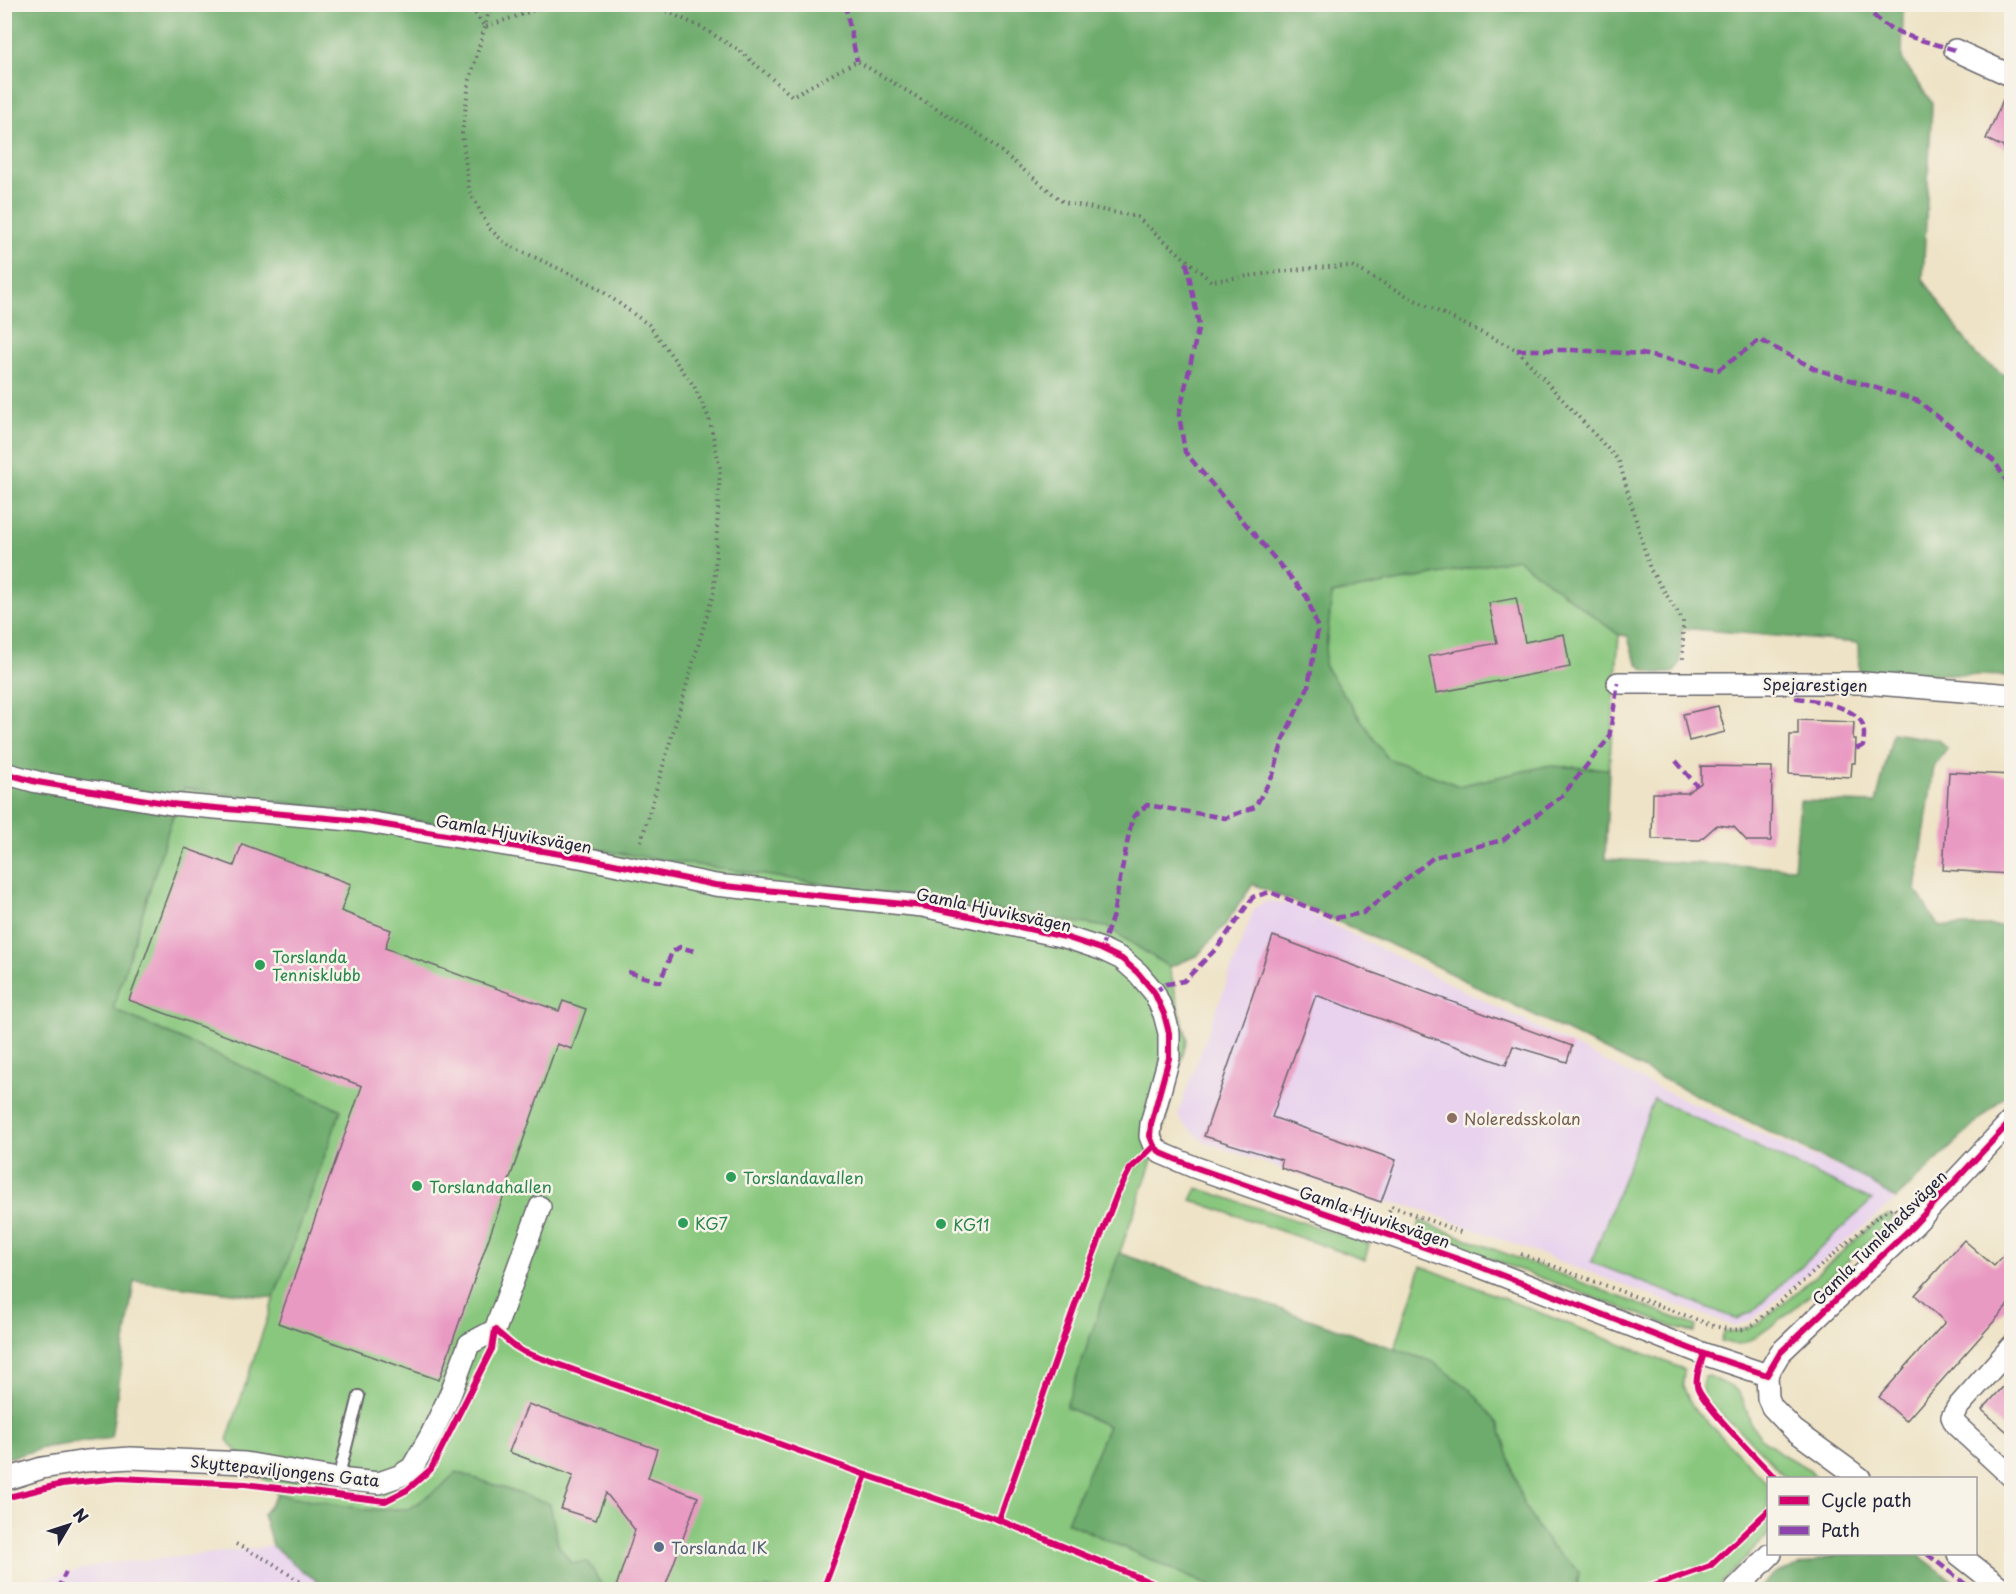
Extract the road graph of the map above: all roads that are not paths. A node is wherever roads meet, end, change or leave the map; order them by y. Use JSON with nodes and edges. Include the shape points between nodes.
{"nodes":[{"id":1,"x":1955,"y":50,"type":"dead end"},
{"id":2,"x":2012,"y":76,"type":"edge"},
{"id":3,"x":1618,"y":683,"type":"dead end"},
{"id":4,"x":2012,"y":695,"type":"edge"},
{"id":5,"x":4,"y":773,"type":"edge"},
{"id":6,"x":2012,"y":1120,"type":"edge"},
{"id":7,"x":540,"y":1207,"type":"dead end"},
{"id":8,"x":2012,"y":1346,"type":"edge"},
{"id":9,"x":1767,"y":1375,"type":"junction"},
{"id":10,"x":359,"y":1396,"type":"dead end"},
{"id":11,"x":1851,"y":1476,"type":"edge"},
{"id":12,"x":2012,"y":1477,"type":"edge"},
{"id":13,"x":338,"y":1479,"type":"junction"},
{"id":14,"x":4,"y":1480,"type":"edge"},
{"id":15,"x":1770,"y":1555,"type":"edge"},
{"id":16,"x":1959,"y":1555,"type":"edge"},
{"id":17,"x":1735,"y":1590,"type":"edge"},
{"id":18,"x":2004,"y":1590,"type":"edge"}],
"edges":[{"from":1,"to":2,"type":"street"},
{"from":3,"to":4,"type":"street","name":"Spejarestigen","via":[[1864,684]]},
{"from":5,"to":9,"type":"street","name":"Gamla Hjuviksvägen","via":[[171,804],[361,821],[575,856],[715,885],[923,906],[1101,949],[1138,972],[1154,992],[1164,1014],[1169,1058],[1150,1136],[1161,1153]]},
{"from":6,"to":9,"type":"street","name":"Gamla Tumlehedsvägen","via":[[1913,1226],[1780,1353]]},
{"from":7,"to":13,"type":"street","name":"Skyttepaviljongens Gata","via":[[495,1330],[469,1344],[450,1395],[412,1468],[379,1483]]},
{"from":8,"to":12,"type":"street","via":[[1952,1417]]},
{"from":9,"to":11,"type":"street","via":[[1772,1407]]},
{"from":10,"to":13,"type":"lane"},
{"from":13,"to":14,"type":"street","name":"Skyttepaviljongens Gata","via":[[245,1463],[131,1458],[42,1468]]},
{"from":15,"to":17,"type":"street"},
{"from":16,"to":18,"type":"street"}]}
